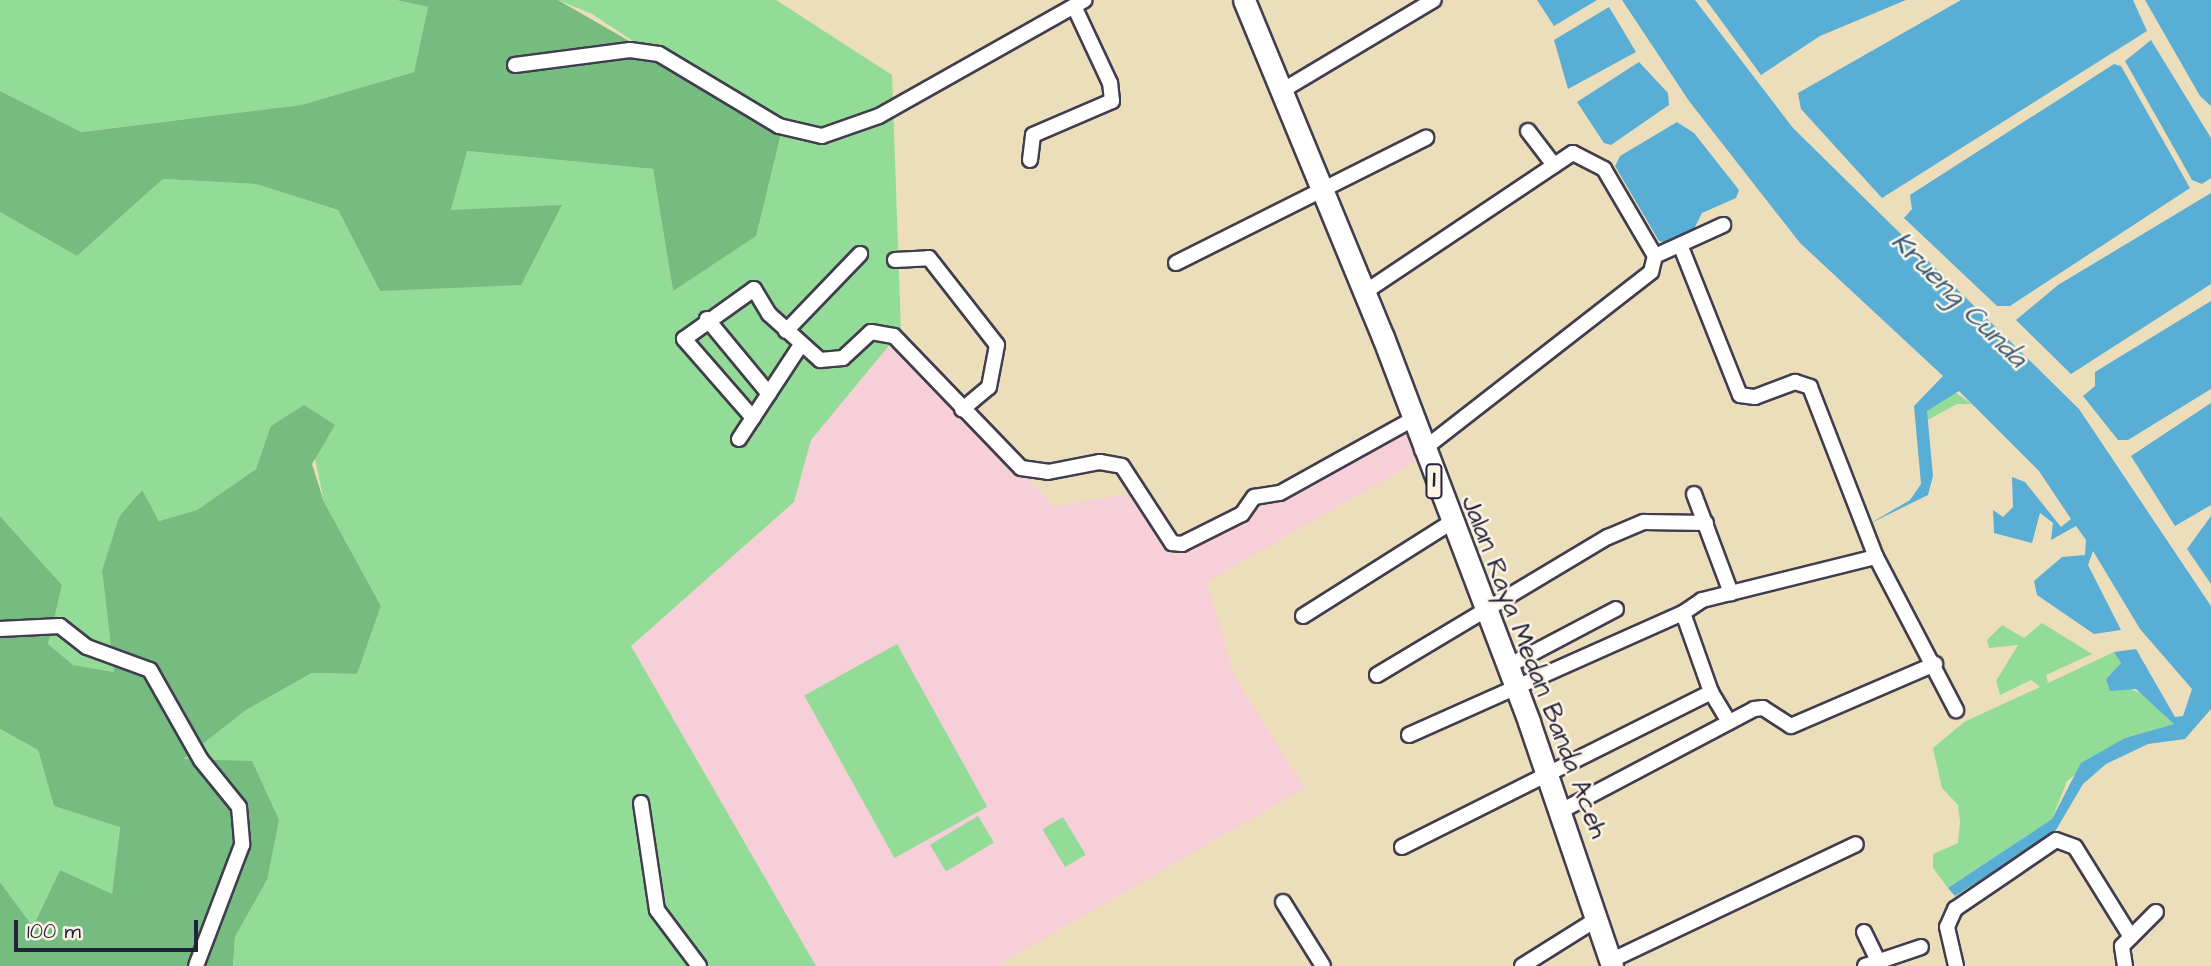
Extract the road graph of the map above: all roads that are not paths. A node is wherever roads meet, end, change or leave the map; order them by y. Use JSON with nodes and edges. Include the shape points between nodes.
{"nodes":[{"id":1,"x":1434,"y":0,"type":"edge"},
{"id":2,"x":1246,"y":1,"type":"edge"},
{"id":3,"x":1080,"y":3,"type":"edge"},
{"id":4,"x":515,"y":65,"type":"dead end"},
{"id":5,"x":1280,"y":92,"type":"junction"},
{"id":6,"x":1528,"y":131,"type":"dead end"},
{"id":7,"x":1426,"y":138,"type":"dead end"},
{"id":8,"x":1030,"y":160,"type":"dead end"},
{"id":9,"x":1554,"y":165,"type":"junction"},
{"id":10,"x":1323,"y":188,"type":"junction"},
{"id":11,"x":1723,"y":225,"type":"dead end"},
{"id":12,"x":1681,"y":247,"type":"junction"},
{"id":13,"x":860,"y":254,"type":"dead end"},
{"id":14,"x":1655,"y":256,"type":"junction"},
{"id":15,"x":895,"y":260,"type":"dead end"},
{"id":16,"x":1176,"y":263,"type":"dead end"},
{"id":17,"x":1365,"y":292,"type":"junction"},
{"id":18,"x":706,"y":319,"type":"junction"},
{"id":19,"x":786,"y":331,"type":"junction"},
{"id":20,"x":800,"y":345,"type":"junction"},
{"id":21,"x":769,"y":394,"type":"junction"},
{"id":22,"x":962,"y":410,"type":"junction"},
{"id":23,"x":753,"y":418,"type":"junction"},
{"id":24,"x":1411,"y":420,"type":"junction"},
{"id":25,"x":739,"y":439,"type":"dead end"},
{"id":26,"x":1422,"y":450,"type":"junction"},
{"id":27,"x":1694,"y":494,"type":"dead end"},
{"id":28,"x":1450,"y":523,"type":"junction"},
{"id":29,"x":1706,"y":523,"type":"junction"},
{"id":30,"x":1876,"y":557,"type":"junction"},
{"id":31,"x":1731,"y":593,"type":"junction"},
{"id":32,"x":1486,"y":609,"type":"junction"},
{"id":33,"x":1616,"y":609,"type":"dead end"},
{"id":34,"x":1683,"y":613,"type":"junction"},
{"id":35,"x":1303,"y":616,"type":"dead end"},
{"id":36,"x":0,"y":629,"type":"edge"},
{"id":37,"x":1935,"y":663,"type":"junction"},
{"id":38,"x":1508,"y":666,"type":"junction"},
{"id":39,"x":1377,"y":675,"type":"dead end"},
{"id":40,"x":1516,"y":688,"type":"junction"},
{"id":41,"x":1711,"y":692,"type":"junction"},
{"id":42,"x":1956,"y":710,"type":"dead end"},
{"id":43,"x":1730,"y":722,"type":"junction"},
{"id":44,"x":1409,"y":735,"type":"dead end"},
{"id":45,"x":1546,"y":774,"type":"junction"},
{"id":46,"x":641,"y":803,"type":"dead end"},
{"id":47,"x":1559,"y":812,"type":"junction"},
{"id":48,"x":1856,"y":844,"type":"dead end"},
{"id":49,"x":1402,"y":847,"type":"dead end"},
{"id":50,"x":1283,"y":902,"type":"dead end"},
{"id":51,"x":2156,"y":912,"type":"dead end"},
{"id":52,"x":1597,"y":919,"type":"junction"},
{"id":53,"x":1864,"y":932,"type":"dead end"},
{"id":54,"x":2131,"y":937,"type":"junction"},
{"id":55,"x":1921,"y":947,"type":"dead end"},
{"id":56,"x":1611,"y":963,"type":"edge"},
{"id":57,"x":1872,"y":964,"type":"edge"},
{"id":58,"x":196,"y":966,"type":"edge"},
{"id":59,"x":699,"y":966,"type":"edge"},
{"id":60,"x":1323,"y":966,"type":"edge"},
{"id":61,"x":1522,"y":966,"type":"edge"},
{"id":62,"x":1956,"y":966,"type":"edge"},
{"id":63,"x":2124,"y":966,"type":"edge"}],
"edges":[{"from":1,"to":5,"type":"street"},
{"from":2,"to":5,"type":"highway","name":"Jalan Raya Medan Banda Aceh","number":"1"},
{"from":3,"to":4,"type":"street","via":[[879,116],[822,136],[793,132],[752,113],[659,54],[630,50]]},
{"from":3,"to":8,"type":"street","via":[[1111,83],[1112,101],[1033,135]]},
{"from":5,"to":10,"type":"highway","name":"Jalan Raya Medan Banda Aceh","number":"1"},
{"from":6,"to":9,"type":"street"},
{"from":7,"to":10,"type":"street"},
{"from":9,"to":14,"type":"street","via":[[1581,154],[1604,169]]},
{"from":9,"to":17,"type":"street"},
{"from":10,"to":16,"type":"street"},
{"from":10,"to":17,"type":"highway","name":"Jalan Raya Medan Banda Aceh","number":"1"},
{"from":11,"to":12,"type":"street"},
{"from":12,"to":14,"type":"street"},
{"from":12,"to":30,"type":"street","via":[[1740,395],[1755,397],[1795,382],[1810,387]]},
{"from":13,"to":19,"type":"street"},
{"from":14,"to":26,"type":"street","via":[[1651,272]]},
{"from":15,"to":22,"type":"street","via":[[929,258],[997,345],[989,387]]},
{"from":17,"to":24,"type":"highway","name":"Jalan Raya Medan Banda Aceh","number":"1"},
{"from":18,"to":19,"type":"street","via":[[754,289]]},
{"from":18,"to":21,"type":"street"},
{"from":18,"to":23,"type":"street","via":[[686,332],[688,349]]},
{"from":19,"to":20,"type":"street"},
{"from":20,"to":21,"type":"street"},
{"from":20,"to":22,"type":"street","via":[[828,362],[871,332],[882,331]]},
{"from":21,"to":23,"type":"street"},
{"from":22,"to":24,"type":"street","via":[[1021,468],[1048,472],[1100,463],[1122,466],[1164,531],[1182,544],[1241,514],[1254,498],[1280,493]]},
{"from":23,"to":25,"type":"street"},
{"from":24,"to":26,"type":"highway","name":"Jalan Raya Medan Banda Aceh","number":"1"},
{"from":26,"to":28,"type":"highway","name":"Jalan Raya Medan Banda Aceh","number":"1"},
{"from":27,"to":29,"type":"street"},
{"from":28,"to":32,"type":"highway","name":"Jalan Raya Medan Banda Aceh","number":"1"},
{"from":28,"to":35,"type":"street"},
{"from":29,"to":31,"type":"street"},
{"from":29,"to":32,"type":"street","via":[[1660,521],[1627,529]]},
{"from":30,"to":31,"type":"street"},
{"from":30,"to":37,"type":"street"},
{"from":31,"to":34,"type":"street"},
{"from":32,"to":38,"type":"highway","name":"Jalan Raya Medan Banda Aceh","number":"1"},
{"from":32,"to":39,"type":"street"},
{"from":33,"to":38,"type":"street"},
{"from":34,"to":40,"type":"street"},
{"from":34,"to":41,"type":"street"},
{"from":36,"to":58,"type":"street","via":[[60,626],[86,647],[150,670],[194,748],[239,807],[242,845]]},
{"from":37,"to":42,"type":"street"},
{"from":37,"to":43,"type":"street","via":[[1791,726],[1763,708]]},
{"from":38,"to":40,"type":"highway","name":"Jalan Raya Medan Banda Aceh","number":"1"},
{"from":40,"to":44,"type":"street"},
{"from":40,"to":45,"type":"highway","name":"Jalan Raya Medan Banda Aceh","number":"1"},
{"from":41,"to":43,"type":"street"},
{"from":41,"to":45,"type":"street"},
{"from":43,"to":47,"type":"street"},
{"from":45,"to":47,"type":"highway","name":"Jalan Raya Medan Banda Aceh","number":"1"},
{"from":45,"to":49,"type":"street"},
{"from":46,"to":59,"type":"street","via":[[657,910]]},
{"from":47,"to":52,"type":"highway","name":"Jalan Raya Medan Banda Aceh","number":"1"},
{"from":48,"to":56,"type":"street"},
{"from":50,"to":60,"type":"street"},
{"from":51,"to":54,"type":"street"},
{"from":52,"to":56,"type":"highway","name":"Jalan Raya Medan Banda Aceh","number":"1"},
{"from":52,"to":61,"type":"street"},
{"from":53,"to":57,"type":"street"},
{"from":54,"to":62,"type":"street","via":[[2075,846],[2056,840],[1955,909],[1947,927]]},
{"from":54,"to":63,"type":"street","via":[[2120,950]]},
{"from":55,"to":57,"type":"street"}]}
